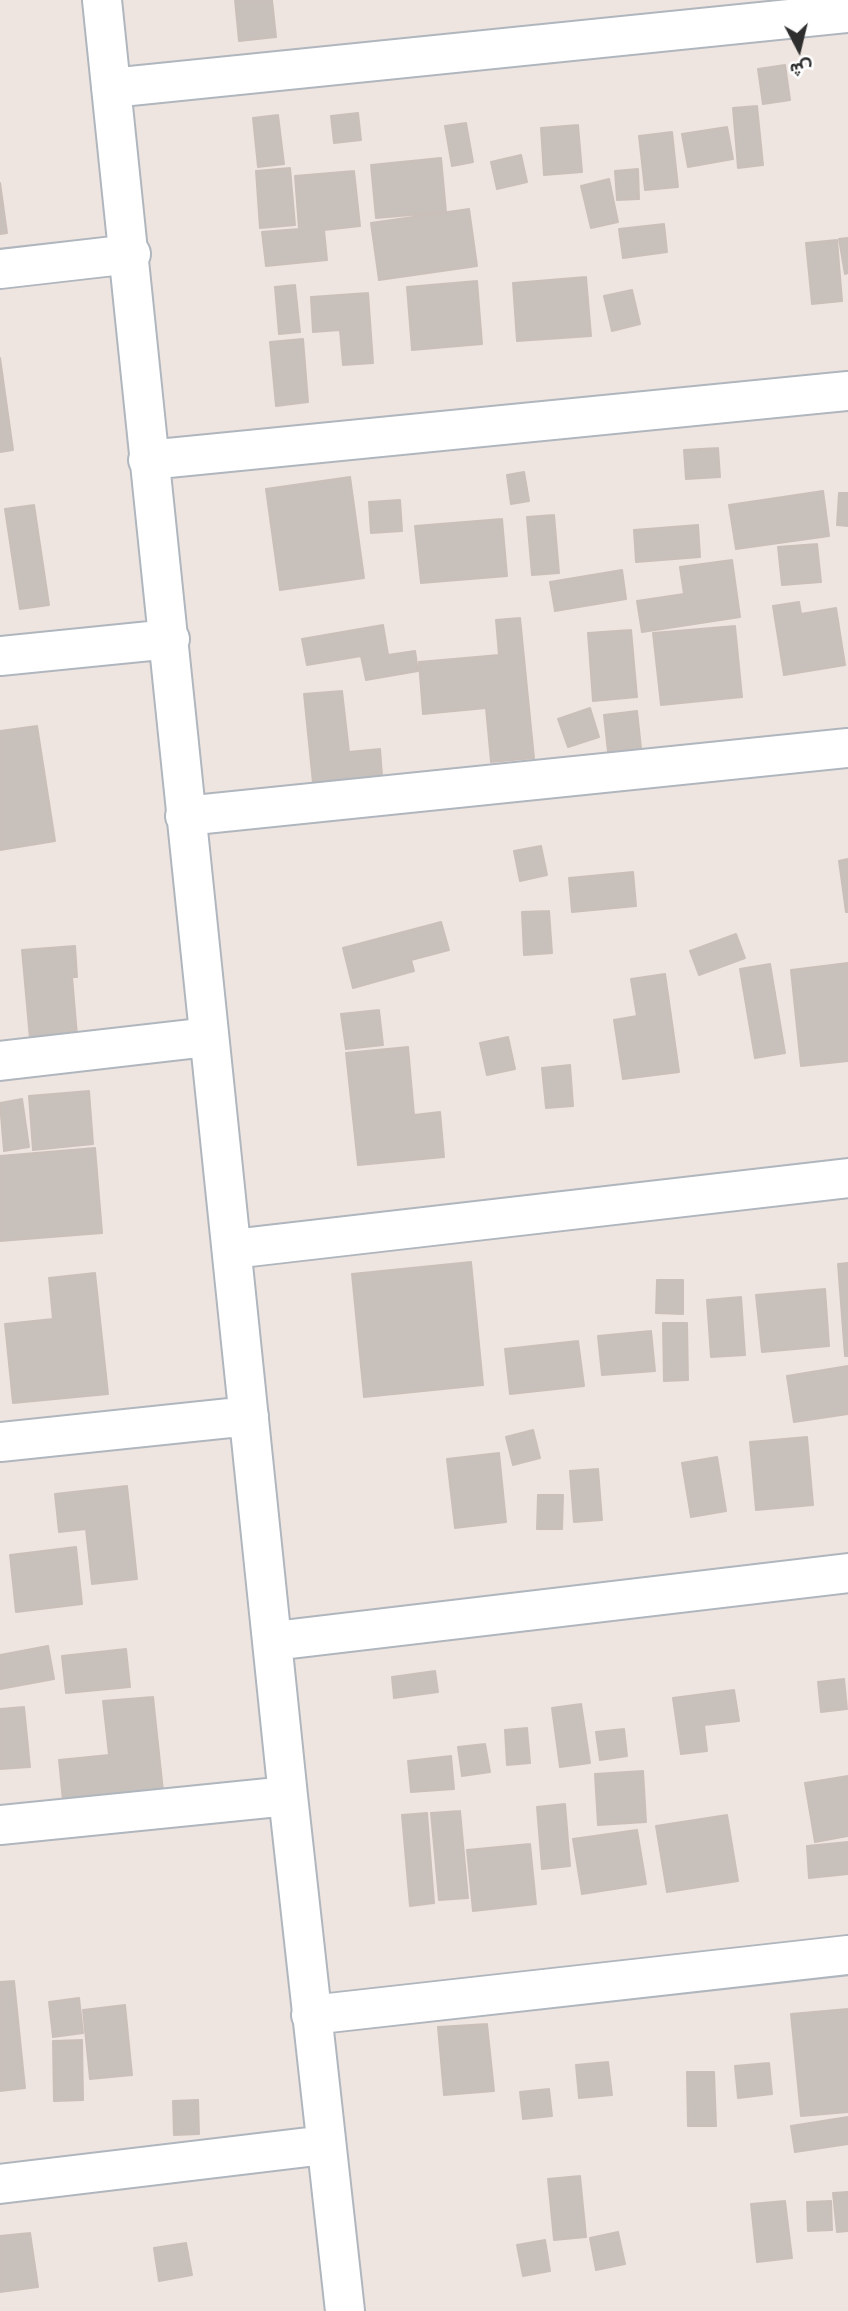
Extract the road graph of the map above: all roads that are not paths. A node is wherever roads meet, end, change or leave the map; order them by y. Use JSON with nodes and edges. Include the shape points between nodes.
{"nodes":[{"id":1,"x":102,"y":0,"type":"edge"},
{"id":2,"x":848,"y":13,"type":"edge"},
{"id":3,"x":111,"y":88,"type":"junction"},
{"id":4,"x":131,"y":254,"type":"junction"},
{"id":5,"x":0,"y":269,"type":"edge"},
{"id":6,"x":848,"y":391,"type":"edge"},
{"id":7,"x":148,"y":460,"type":"junction"},
{"id":8,"x":170,"y":639,"type":"junction"},
{"id":9,"x":0,"y":656,"type":"edge"},
{"id":10,"x":848,"y":748,"type":"edge"},
{"id":11,"x":185,"y":816,"type":"junction"},
{"id":12,"x":208,"y":1037,"type":"junction"},
{"id":13,"x":0,"y":1061,"type":"edge"},
{"id":14,"x":848,"y":1178,"type":"edge"},
{"id":15,"x":232,"y":1248,"type":"junction"},
{"id":16,"x":249,"y":1416,"type":"junction"},
{"id":17,"x":0,"y":1442,"type":"edge"},
{"id":18,"x":848,"y":1573,"type":"edge"},
{"id":19,"x":274,"y":1641,"type":"junction"},
{"id":20,"x":288,"y":1796,"type":"junction"},
{"id":21,"x":0,"y":1825,"type":"edge"},
{"id":22,"x":848,"y":1955,"type":"edge"},
{"id":23,"x":311,"y":2015,"type":"junction"},
{"id":24,"x":325,"y":2145,"type":"junction"},
{"id":25,"x":0,"y":2184,"type":"edge"},
{"id":26,"x":345,"y":2311,"type":"edge"}],
"edges":[{"from":1,"to":3,"type":"street"},
{"from":2,"to":3,"type":"street"},
{"from":3,"to":4,"type":"street"},
{"from":4,"to":5,"type":"street"},
{"from":4,"to":7,"type":"street"},
{"from":6,"to":7,"type":"street"},
{"from":7,"to":8,"type":"street"},
{"from":8,"to":9,"type":"street"},
{"from":8,"to":11,"type":"street"},
{"from":10,"to":11,"type":"street"},
{"from":11,"to":12,"type":"street"},
{"from":12,"to":13,"type":"street"},
{"from":12,"to":15,"type":"street"},
{"from":14,"to":15,"type":"street"},
{"from":15,"to":16,"type":"street"},
{"from":16,"to":17,"type":"street"},
{"from":16,"to":19,"type":"street"},
{"from":18,"to":19,"type":"street"},
{"from":19,"to":20,"type":"street"},
{"from":20,"to":21,"type":"street"},
{"from":20,"to":23,"type":"street"},
{"from":22,"to":23,"type":"street"},
{"from":23,"to":24,"type":"street"},
{"from":24,"to":25,"type":"street"},
{"from":24,"to":26,"type":"street"}]}
